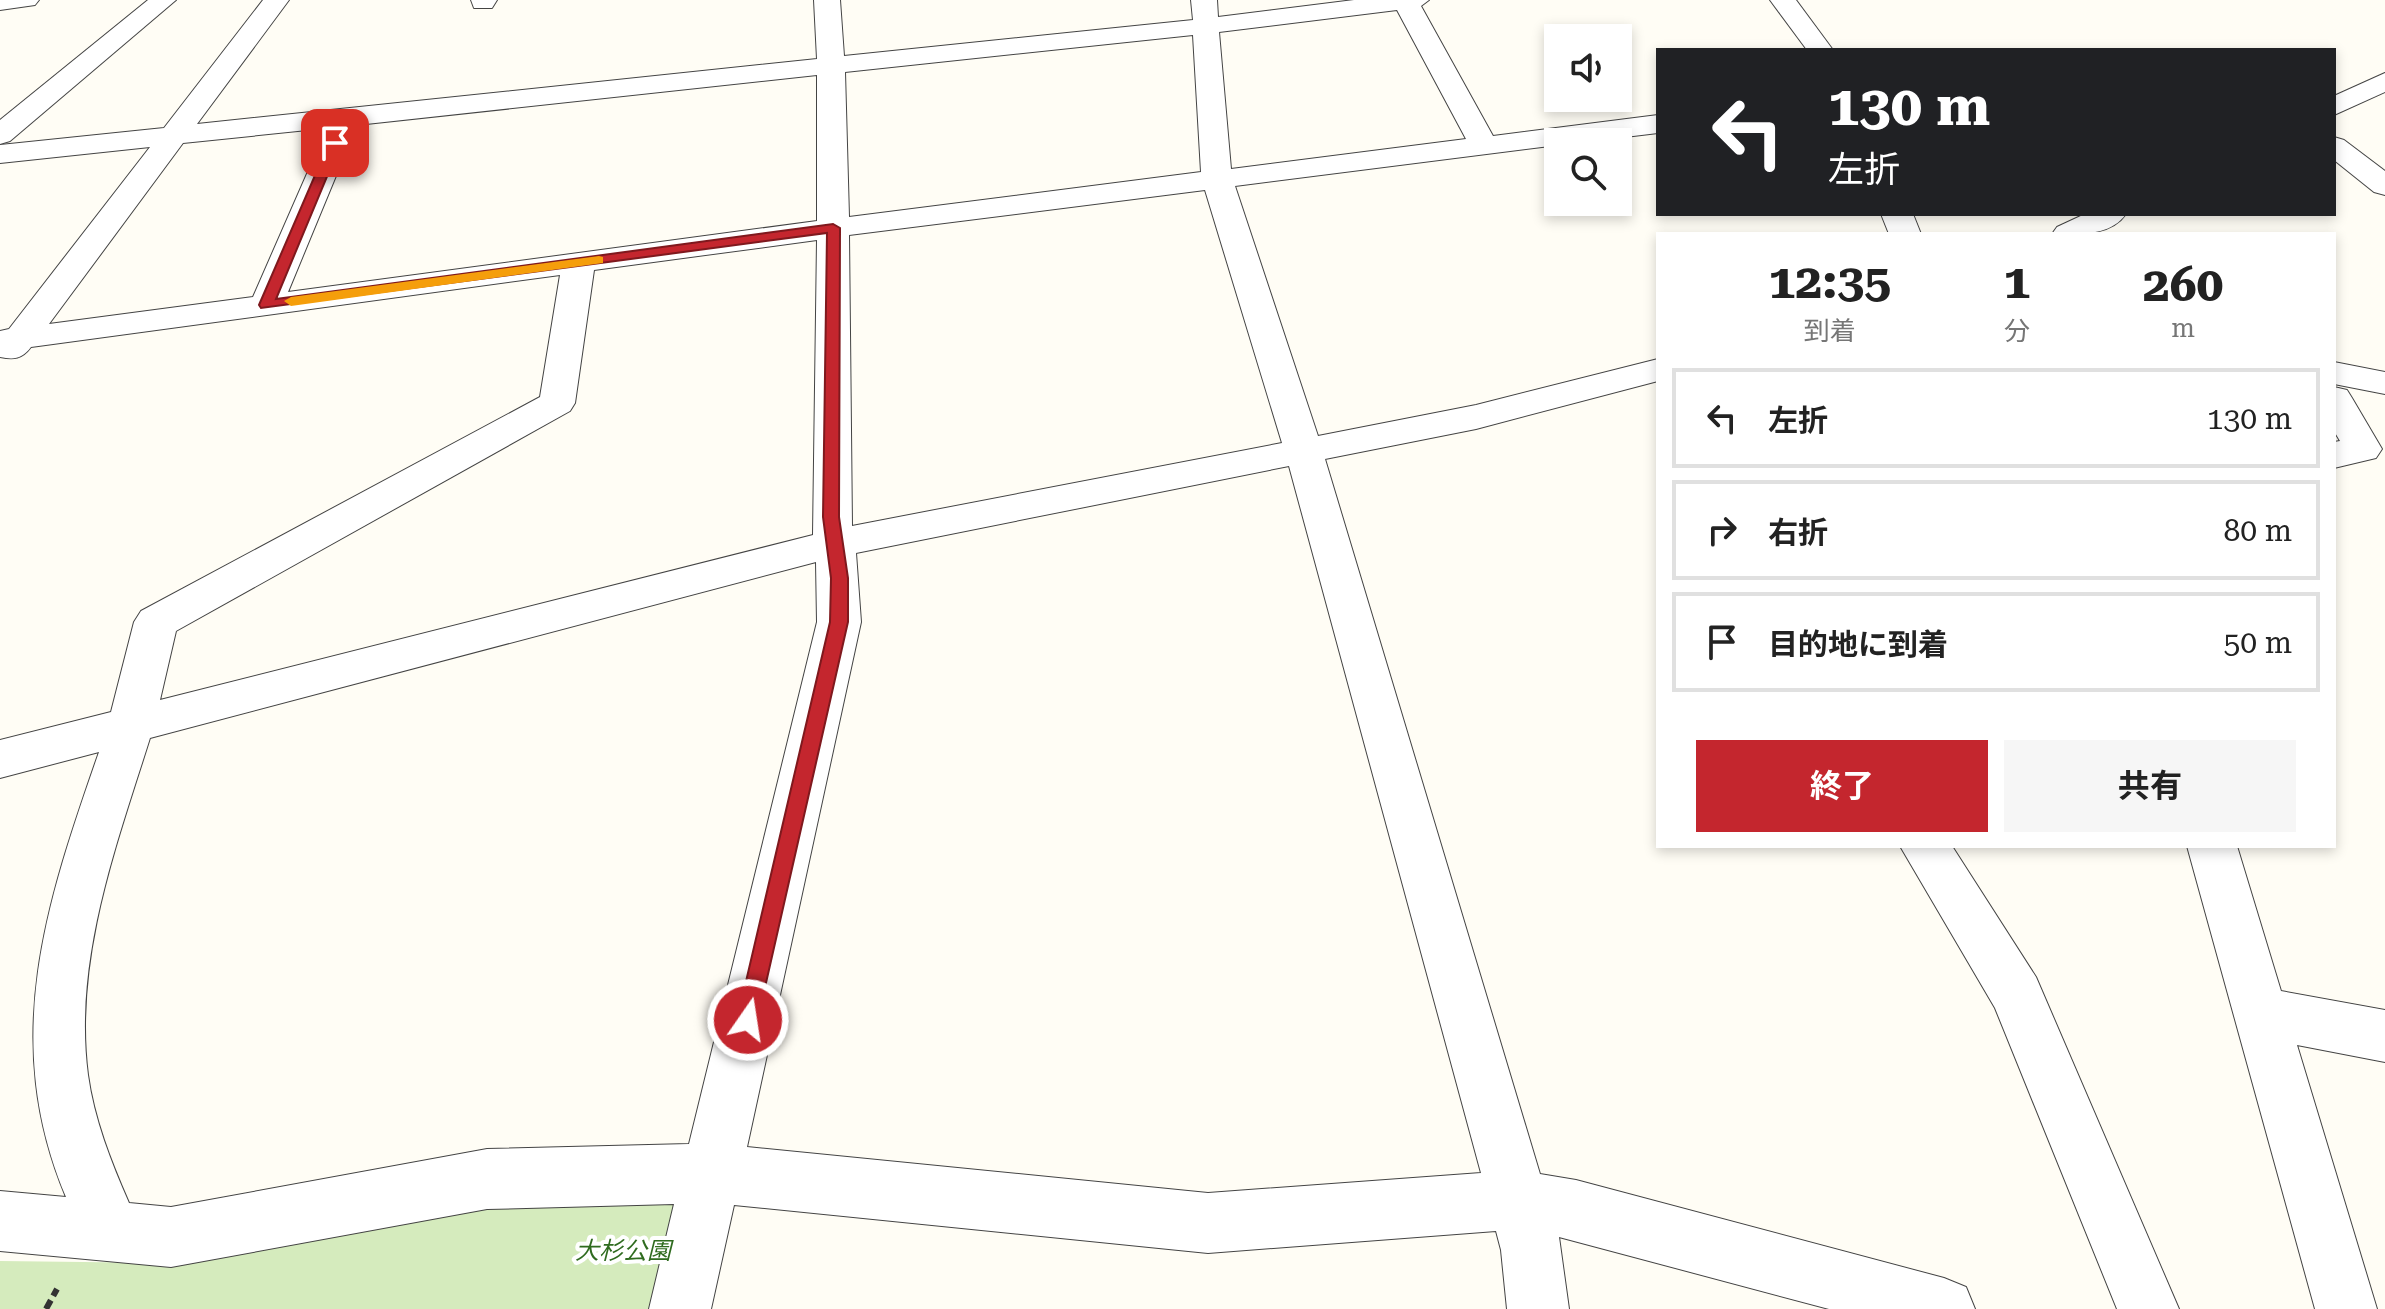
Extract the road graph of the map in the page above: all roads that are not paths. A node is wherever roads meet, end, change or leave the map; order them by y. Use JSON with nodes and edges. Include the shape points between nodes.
{"nodes":[{"id":1,"x":26,"y":0,"type":"edge"},
{"id":2,"x":163,"y":0,"type":"edge"},
{"id":3,"x":276,"y":0,"type":"edge"},
{"id":4,"x":827,"y":0,"type":"edge"},
{"id":5,"x":1412,"y":0,"type":"edge"},
{"id":6,"x":1783,"y":0,"type":"edge"},
{"id":7,"x":0,"y":2,"type":"edge"},
{"id":8,"x":1204,"y":13,"type":"edge"},
{"id":9,"x":1819,"y":48,"type":"edge"},
{"id":10,"x":831,"y":64,"type":"junction"},
{"id":11,"x":2385,"y":81,"type":"edge"},
{"id":12,"x":2336,"y":106,"type":"edge"},
{"id":13,"x":346,"y":116,"type":"junction"},
{"id":14,"x":1656,"y":124,"type":"edge"},
{"id":15,"x":177,"y":134,"type":"junction"},
{"id":16,"x":0,"y":135,"type":"edge"},
{"id":17,"x":1484,"y":146,"type":"junction"},
{"id":18,"x":2336,"y":148,"type":"edge"},
{"id":19,"x":0,"y":154,"type":"edge"},
{"id":20,"x":1217,"y":179,"type":"junction"},
{"id":21,"x":2385,"y":186,"type":"edge"},
{"id":22,"x":2106,"y":216,"type":"edge"},
{"id":23,"x":833,"y":228,"type":"junction"},
{"id":24,"x":2072,"y":232,"type":"edge"},
{"id":25,"x":579,"y":262,"type":"junction"},
{"id":26,"x":266,"y":305,"type":"junction"},
{"id":27,"x":10,"y":339,"type":"edge"},
{"id":28,"x":0,"y":365,"type":"edge"},
{"id":29,"x":1656,"y":371,"type":"edge"},
{"id":30,"x":2336,"y":373,"type":"edge"},
{"id":31,"x":2385,"y":383,"type":"edge"},
{"id":32,"x":2336,"y":402,"type":"edge"},
{"id":33,"x":1304,"y":452,"type":"junction"},
{"id":34,"x":2336,"y":455,"type":"edge"},
{"id":35,"x":832,"y":544,"type":"junction"},
{"id":36,"x":131,"y":725,"type":"junction"},
{"id":37,"x":0,"y":759,"type":"edge"},
{"id":38,"x":1926,"y":848,"type":"edge"},
{"id":39,"x":2213,"y":848,"type":"edge"},
{"id":40,"x":2260,"y":1013,"type":"junction"},
{"id":41,"x":2385,"y":1036,"type":"edge"},
{"id":42,"x":714,"y":1173,"type":"junction"},
{"id":43,"x":1516,"y":1200,"type":"junction"},
{"id":44,"x":0,"y":1221,"type":"edge"},
{"id":45,"x":111,"y":1231,"type":"junction"},
{"id":46,"x":680,"y":1309,"type":"edge"},
{"id":47,"x":1538,"y":1309,"type":"edge"},
{"id":48,"x":1944,"y":1309,"type":"edge"},
{"id":49,"x":2148,"y":1309,"type":"edge"},
{"id":50,"x":2346,"y":1309,"type":"edge"}],
"edges":[{"from":1,"to":7,"type":"street"},
{"from":2,"to":16,"type":"street"},
{"from":3,"to":15,"type":"street"},
{"from":4,"to":10,"type":"street"},
{"from":5,"to":8,"type":"street"},
{"from":5,"to":17,"type":"street"},
{"from":6,"to":9,"type":"street"},
{"from":8,"to":10,"type":"street"},
{"from":8,"to":20,"type":"street"},
{"from":10,"to":13,"type":"street"},
{"from":10,"to":23,"type":"street"},
{"from":11,"to":12,"type":"street"},
{"from":13,"to":15,"type":"street"},
{"from":13,"to":26,"type":"street"},
{"from":14,"to":17,"type":"street"},
{"from":15,"to":19,"type":"street"},
{"from":15,"to":27,"type":"street"},
{"from":17,"to":20,"type":"street"},
{"from":18,"to":21,"type":"street"},
{"from":20,"to":23,"type":"street"},
{"from":20,"to":33,"type":"street"},
{"from":22,"to":24,"type":"street"},
{"from":23,"to":25,"type":"street"},
{"from":23,"to":35,"type":"street"},
{"from":25,"to":26,"type":"street"},
{"from":25,"to":36,"type":"street","via":[[557,403],[156,622]]},
{"from":26,"to":27,"type":"street"},
{"from":27,"to":28,"type":"street"},
{"from":29,"to":33,"type":"street","via":[[1476,417]]},
{"from":30,"to":31,"type":"street"},
{"from":32,"to":34,"type":"street","via":[[2363,449]]},
{"from":33,"to":35,"type":"street"},
{"from":33,"to":43,"type":"street"},
{"from":35,"to":36,"type":"street"},
{"from":35,"to":42,"type":"street","via":[[839,622]]},
{"from":36,"to":37,"type":"street"},
{"from":36,"to":45,"type":"street","via":[[69,927],[59,1018],[60,1075],[79,1159]]},
{"from":38,"to":49,"type":"street","via":[[2017,995]]},
{"from":39,"to":40,"type":"street"},
{"from":40,"to":41,"type":"street"},
{"from":40,"to":50,"type":"street"},
{"from":42,"to":43,"type":"street","via":[[1208,1223]]},
{"from":42,"to":45,"type":"street","via":[[487,1179],[171,1237]]},
{"from":42,"to":46,"type":"street"},
{"from":43,"to":47,"type":"street","via":[[1532,1250]]},
{"from":43,"to":48,"type":"street","via":[[1576,1210]]},
{"from":44,"to":45,"type":"street"}]}
